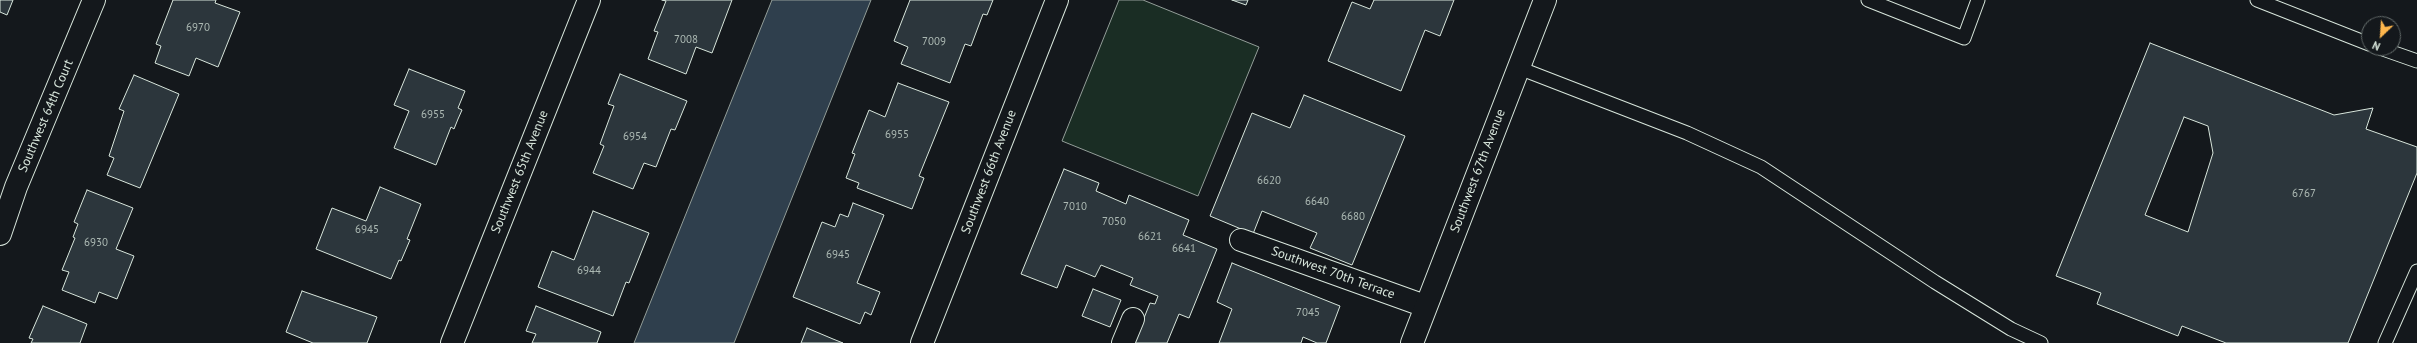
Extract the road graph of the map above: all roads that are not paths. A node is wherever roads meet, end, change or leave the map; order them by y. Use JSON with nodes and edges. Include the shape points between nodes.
{"nodes":[{"id":1,"x":94,"y":0,"type":"edge"},
{"id":2,"x":589,"y":0,"type":"edge"},
{"id":3,"x":1057,"y":0,"type":"edge"},
{"id":4,"x":1545,"y":0,"type":"edge"},
{"id":5,"x":1868,"y":0,"type":"edge"},
{"id":6,"x":1978,"y":0,"type":"edge"},
{"id":7,"x":2257,"y":0,"type":"edge"},
{"id":8,"x":2361,"y":41,"type":"edge"},
{"id":9,"x":2401,"y":55,"type":"edge"},
{"id":10,"x":2417,"y":61,"type":"edge"},
{"id":11,"x":1519,"y":68,"type":"junction"},
{"id":12,"x":0,"y":234,"type":"edge"},
{"id":13,"x":1241,"y":240,"type":"dead end"},
{"id":14,"x":2417,"y":271,"type":"edge"},
{"id":15,"x":1425,"y":306,"type":"junction"},
{"id":16,"x":1133,"y":319,"type":"dead end"},
{"id":17,"x":452,"y":343,"type":"edge"},
{"id":18,"x":922,"y":343,"type":"edge"},
{"id":19,"x":1123,"y":343,"type":"edge"},
{"id":20,"x":1412,"y":343,"type":"edge"},
{"id":21,"x":2040,"y":343,"type":"edge"},
{"id":22,"x":2385,"y":343,"type":"edge"}],
"edges":[{"from":1,"to":12,"type":"street","name":"Southwest 64th Court","via":[[16,187]]},
{"from":2,"to":17,"type":"street","name":"Southwest 65th Avenue"},
{"from":3,"to":18,"type":"street","name":"Southwest 66th Avenue"},
{"from":4,"to":11,"type":"street","name":"Southwest 67th Avenue"},
{"from":5,"to":6,"type":"lane","via":[[1964,38]]},
{"from":7,"to":8,"type":"lane"},
{"from":9,"to":10,"type":"lane"},
{"from":11,"to":15,"type":"street","name":"Southwest 67th Avenue"},
{"from":11,"to":21,"type":"lane","via":[[1681,130],[1761,167],[1935,282],[2011,329]]},
{"from":13,"to":15,"type":"street","name":"Southwest 70th Terrace"},
{"from":14,"to":22,"type":"lane"},
{"from":15,"to":20,"type":"street","name":"Southwest 67th Avenue"},
{"from":16,"to":19,"type":"street"}]}
